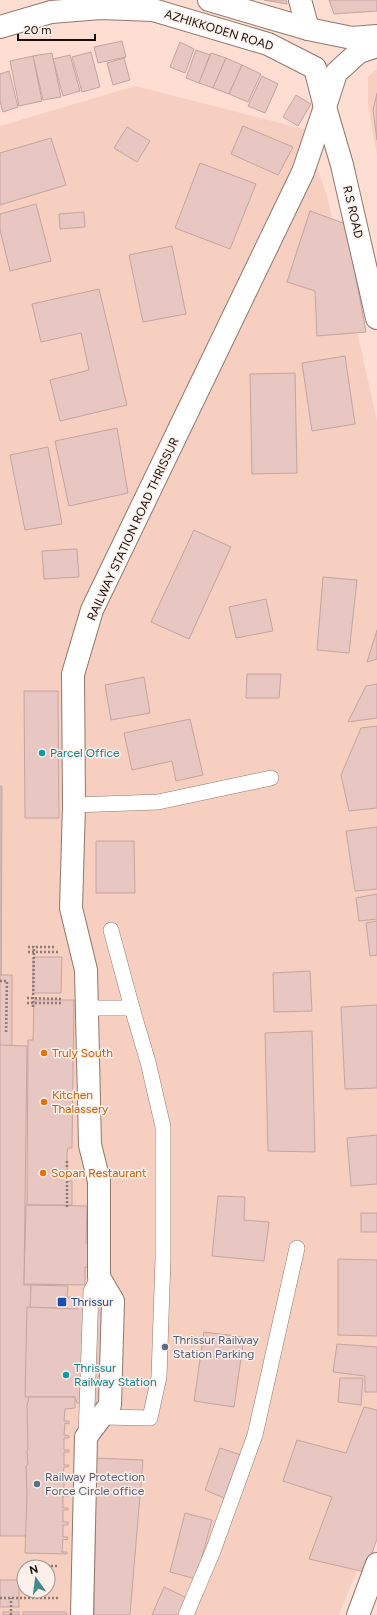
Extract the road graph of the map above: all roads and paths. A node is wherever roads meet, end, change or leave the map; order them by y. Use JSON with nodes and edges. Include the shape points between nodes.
{"nodes":[{"id":1,"x":209,"y":0,"type":"edge"},
{"id":2,"x":300,"y":0,"type":"edge"},
{"id":3,"x":0,"y":27,"type":"edge"},
{"id":4,"x":308,"y":29,"type":"junction"},
{"id":5,"x":377,"y":36,"type":"edge"},
{"id":6,"x":377,"y":46,"type":"edge"},
{"id":7,"x":315,"y":68,"type":"junction"},
{"id":8,"x":325,"y":107,"type":"junction"},
{"id":9,"x":377,"y":318,"type":"edge"},
{"id":10,"x":270,"y":778,"type":"dead end"},
{"id":11,"x":74,"y":805,"type":"junction"},
{"id":12,"x":111,"y":930,"type":"dead end"},
{"id":13,"x":34,"y":946,"type":"dead end"},
{"id":14,"x":28,"y":947,"type":"dead end"},
{"id":15,"x":62,"y":947,"type":"dead end"},
{"id":16,"x":28,"y":952,"type":"dead end"},
{"id":17,"x":62,"y":952,"type":"dead end"},
{"id":18,"x":0,"y":981,"type":"edge"},
{"id":19,"x":27,"y":998,"type":"dead end"},
{"id":20,"x":62,"y":998,"type":"dead end"},
{"id":21,"x":27,"y":1003,"type":"dead end"},
{"id":22,"x":62,"y":1003,"type":"dead end"},
{"id":23,"x":33,"y":1007,"type":"dead end"},
{"id":24,"x":88,"y":1008,"type":"junction"},
{"id":25,"x":132,"y":1008,"type":"junction"},
{"id":26,"x":6,"y":1034,"type":"dead end"},
{"id":27,"x":297,"y":1248,"type":"dead end"},
{"id":28,"x":99,"y":1277,"type":"junction"},
{"id":29,"x":103,"y":1417,"type":"junction"},
{"id":30,"x":86,"y":1437,"type":"junction"},
{"id":31,"x":377,"y":1564,"type":"edge"},
{"id":32,"x":56,"y":1566,"type":"edge"},
{"id":33,"x":57,"y":1572,"type":"dead end"},
{"id":34,"x":57,"y":1592,"type":"dead end"},
{"id":35,"x":0,"y":1598,"type":"edge"},
{"id":36,"x":11,"y":1598,"type":"junction"},
{"id":37,"x":11,"y":1615,"type":"edge"},
{"id":38,"x":82,"y":1615,"type":"edge"},
{"id":39,"x":186,"y":1615,"type":"edge"},
{"id":40,"x":358,"y":1615,"type":"edge"}],
"edges":[{"from":1,"to":4,"type":"street"},
{"from":2,"to":4,"type":"street"},
{"from":3,"to":7,"type":"street","name":"AZHIKKODEN ROAD","via":[[51,12],[101,8],[153,10],[268,44]]},
{"from":4,"to":5,"type":"street","via":[[352,38]]},
{"from":4,"to":7,"type":"street"},
{"from":6,"to":8,"type":"street","name":"RAILWAY STATION ROAD THRISSUR","via":[[359,52],[336,73]]},
{"from":7,"to":8,"type":"street"},
{"from":8,"to":9,"type":"street","name":"R.S ROAD","via":[[342,165]]},
{"from":8,"to":11,"type":"street","name":"RAILWAY STATION ROAD THRISSUR","via":[[303,172],[92,610],[74,674]]},
{"from":10,"to":11,"type":"lane","via":[[158,802]]},
{"from":11,"to":24,"type":"street","name":"RAILWAY STATION ROAD THRISSUR","via":[[71,908],[86,970]]},
{"from":12,"to":25,"type":"lane"},
{"from":13,"to":23,"type":"path"},
{"from":14,"to":15,"type":"path"},
{"from":16,"to":17,"type":"path"},
{"from":18,"to":26,"type":"path","via":[[7,981]]},
{"from":19,"to":20,"type":"path"},
{"from":21,"to":22,"type":"path"},
{"from":24,"to":25,"type":"lane"},
{"from":24,"to":28,"type":"street","name":"RAILWAY STATION ROAD THRISSUR","via":[[90,1145],[99,1181]]},
{"from":25,"to":29,"type":"lane","via":[[163,1127],[164,1258],[159,1377],[150,1418]]},
{"from":27,"to":39,"type":"lane","via":[[255,1435],[213,1551]]},
{"from":28,"to":29,"type":"street","via":[[113,1301],[110,1405]]},
{"from":28,"to":30,"type":"lane","via":[[90,1291]]},
{"from":29,"to":30,"type":"street"},
{"from":30,"to":38,"type":"street"},
{"from":31,"to":40,"type":"street"},
{"from":32,"to":33,"type":"path"},
{"from":34,"to":36,"type":"path","via":[[57,1598]]},
{"from":35,"to":36,"type":"path"},
{"from":36,"to":37,"type":"path"}]}
